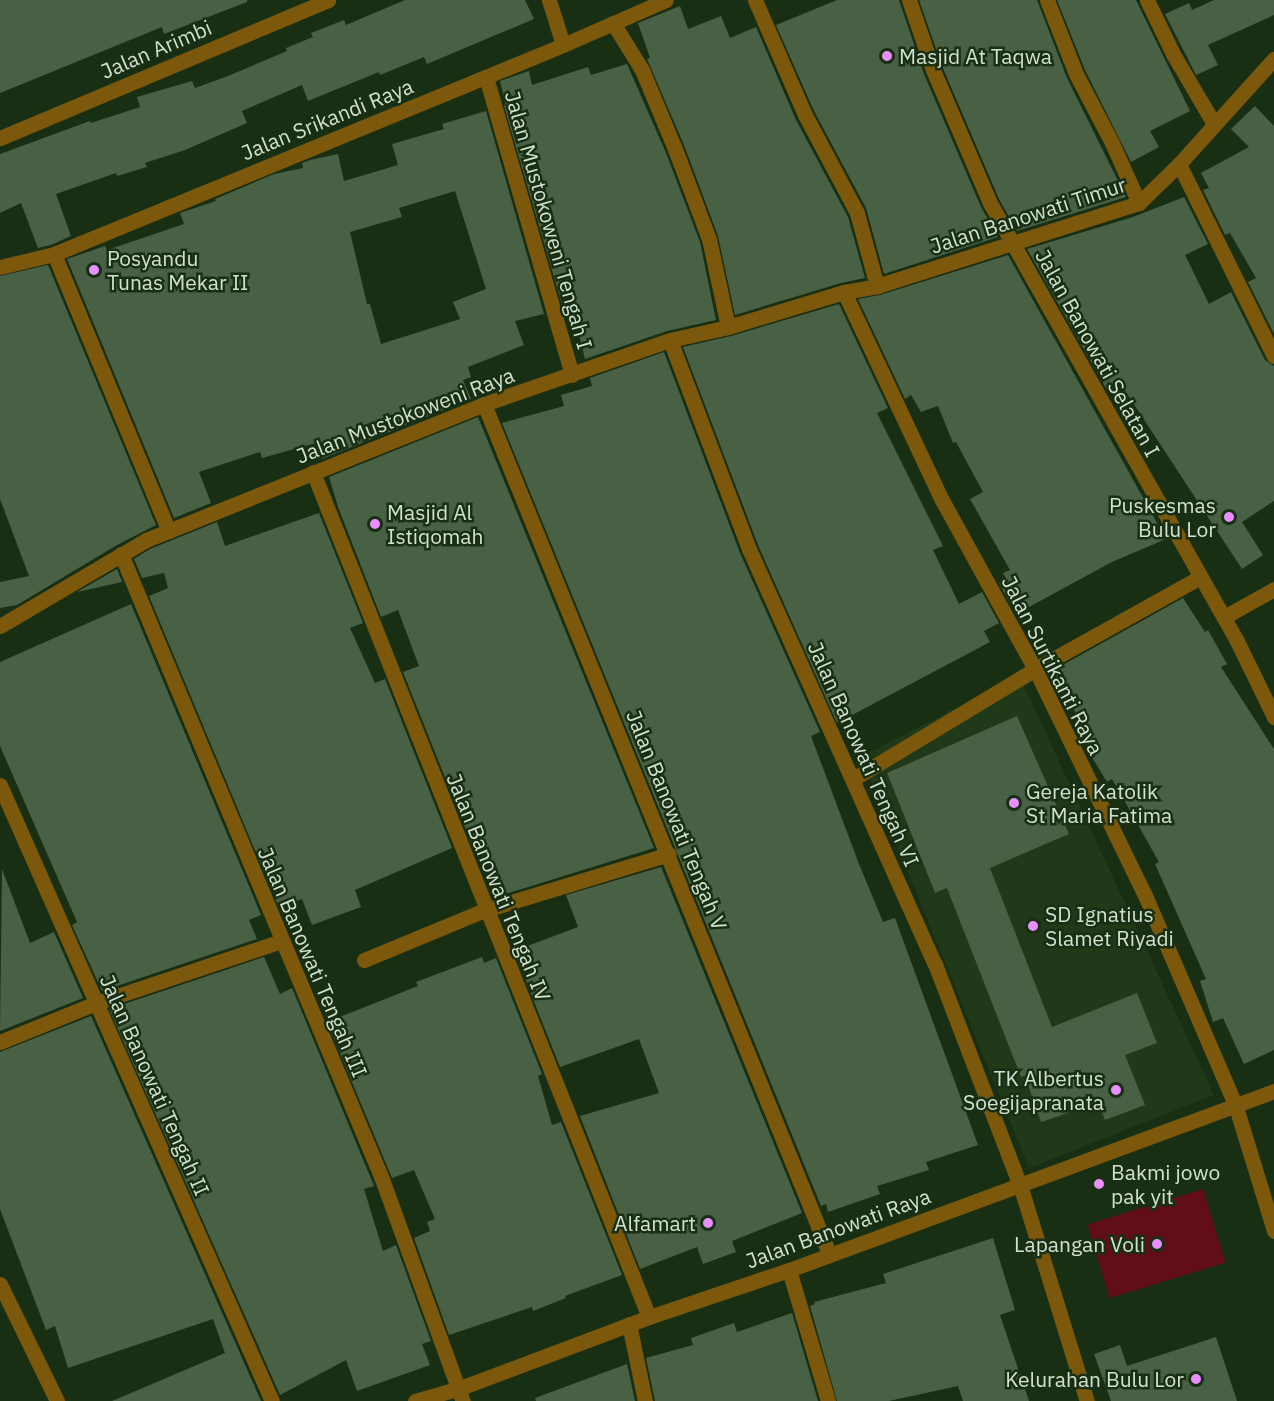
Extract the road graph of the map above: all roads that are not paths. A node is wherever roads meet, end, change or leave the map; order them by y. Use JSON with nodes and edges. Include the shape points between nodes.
{"nodes":[{"id":1,"x":328,"y":0,"type":"edge"},
{"id":2,"x":549,"y":0,"type":"edge"},
{"id":3,"x":666,"y":0,"type":"edge"},
{"id":4,"x":755,"y":0,"type":"edge"},
{"id":5,"x":909,"y":0,"type":"edge"},
{"id":6,"x":1047,"y":0,"type":"edge"},
{"id":7,"x":1147,"y":0,"type":"edge"},
{"id":8,"x":614,"y":23,"type":"junction"},
{"id":9,"x":563,"y":45,"type":"junction"},
{"id":10,"x":1274,"y":59,"type":"edge"},
{"id":11,"x":486,"y":77,"type":"junction"},
{"id":12,"x":1214,"y":124,"type":"junction"},
{"id":13,"x":0,"y":138,"type":"edge"},
{"id":14,"x":1179,"y":164,"type":"junction"},
{"id":15,"x":1139,"y":203,"type":"junction"},
{"id":16,"x":1011,"y":241,"type":"junction"},
{"id":17,"x":54,"y":254,"type":"junction"},
{"id":18,"x":0,"y":267,"type":"edge"},
{"id":19,"x":877,"y":286,"type":"junction"},
{"id":20,"x":844,"y":292,"type":"junction"},
{"id":21,"x":728,"y":327,"type":"junction"},
{"id":22,"x":670,"y":340,"type":"junction"},
{"id":23,"x":1274,"y":356,"type":"edge"},
{"id":24,"x":572,"y":375,"type":"junction"},
{"id":25,"x":484,"y":404,"type":"junction"},
{"id":26,"x":313,"y":472,"type":"junction"},
{"id":27,"x":169,"y":531,"type":"junction"},
{"id":28,"x":121,"y":554,"type":"junction"},
{"id":29,"x":1200,"y":577,"type":"junction"},
{"id":30,"x":1274,"y":590,"type":"edge"},
{"id":31,"x":1224,"y":618,"type":"junction"},
{"id":32,"x":0,"y":626,"type":"edge"},
{"id":33,"x":1035,"y":669,"type":"junction"},
{"id":34,"x":1274,"y":717,"type":"edge"},
{"id":35,"x":853,"y":779,"type":"junction"},
{"id":36,"x":0,"y":785,"type":"edge"},
{"id":37,"x":669,"y":854,"type":"junction"},
{"id":38,"x":485,"y":910,"type":"junction"},
{"id":39,"x":281,"y":940,"type":"junction"},
{"id":40,"x":364,"y":960,"type":"dead end"},
{"id":41,"x":96,"y":1003,"type":"junction"},
{"id":42,"x":0,"y":1042,"type":"edge"},
{"id":43,"x":1274,"y":1090,"type":"edge"},
{"id":44,"x":1235,"y":1104,"type":"junction"},
{"id":45,"x":1020,"y":1185,"type":"junction"},
{"id":46,"x":1274,"y":1231,"type":"edge"},
{"id":47,"x":829,"y":1253,"type":"junction"},
{"id":48,"x":789,"y":1270,"type":"junction"},
{"id":49,"x":0,"y":1284,"type":"edge"},
{"id":50,"x":649,"y":1317,"type":"junction"},
{"id":51,"x":629,"y":1324,"type":"junction"},
{"id":52,"x":462,"y":1394,"type":"edge"},
{"id":53,"x":57,"y":1401,"type":"edge"},
{"id":54,"x":272,"y":1401,"type":"edge"},
{"id":55,"x":415,"y":1401,"type":"edge"},
{"id":56,"x":645,"y":1401,"type":"edge"},
{"id":57,"x":828,"y":1401,"type":"edge"},
{"id":58,"x":1087,"y":1401,"type":"edge"}],
"edges":[{"from":1,"to":13,"type":"street","name":"Jalan Arimbi"},
{"from":2,"to":9,"type":"street"},
{"from":3,"to":8,"type":"street","name":"Jalan Srikandi Raya"},
{"from":4,"to":19,"type":"street","via":[[805,116],[857,213]]},
{"from":5,"to":16,"type":"street","name":"Jalan Banowati Selatan I","via":[[947,106]]},
{"from":6,"to":15,"type":"street","via":[[1076,74]]},
{"from":7,"to":12,"type":"street"},
{"from":8,"to":9,"type":"street","name":"Jalan Srikandi Raya"},
{"from":8,"to":21,"type":"street","via":[[642,70],[675,149],[708,239]]},
{"from":9,"to":11,"type":"street","name":"Jalan Srikandi Raya"},
{"from":10,"to":12,"type":"street","name":"Jalan Banowati Timur"},
{"from":11,"to":17,"type":"street","name":"Jalan Srikandi Raya"},
{"from":11,"to":24,"type":"street","name":"Jalan Mustokoweni Tengah I"},
{"from":12,"to":14,"type":"street","name":"Jalan Banowati Timur"},
{"from":14,"to":15,"type":"street","name":"Jalan Banowati Timur"},
{"from":14,"to":23,"type":"street"},
{"from":15,"to":16,"type":"street","name":"Jalan Banowati Timur"},
{"from":16,"to":19,"type":"street","name":"Jalan Banowati Timur"},
{"from":16,"to":29,"type":"street","name":"Jalan Banowati Selatan I"},
{"from":17,"to":18,"type":"street","name":"Jalan Srikandi Raya"},
{"from":17,"to":27,"type":"street"},
{"from":19,"to":20,"type":"street","name":"Jalan Banowati Timur"},
{"from":20,"to":21,"type":"street","name":"Jalan Mustokoweni Raya"},
{"from":20,"to":33,"type":"street","name":"Jalan Surtikanti Raya","via":[[942,500]]},
{"from":21,"to":22,"type":"street","name":"Jalan Mustokoweni Raya"},
{"from":22,"to":24,"type":"street","name":"Jalan Mustokoweni Raya"},
{"from":22,"to":35,"type":"street","name":"Jalan Banowati Tengah VI","via":[[749,549]]},
{"from":24,"to":25,"type":"street","name":"Jalan Mustokoweni Raya"},
{"from":25,"to":26,"type":"street","name":"Jalan Mustokoweni Raya"},
{"from":25,"to":37,"type":"street","name":"Jalan Banowati Tengah V"},
{"from":26,"to":27,"type":"street","name":"Jalan Mustokoweni Raya"},
{"from":26,"to":38,"type":"street","name":"Jalan Banowati Tengah IV"},
{"from":27,"to":28,"type":"street","name":"Jalan Mustokoweni Raya"},
{"from":28,"to":32,"type":"street","name":"Jalan Mustokoweni Raya"},
{"from":28,"to":39,"type":"street","name":"Jalan Banowati Tengah III"},
{"from":29,"to":31,"type":"street","name":"Jalan Banowati Selatan I"},
{"from":29,"to":33,"type":"street"},
{"from":30,"to":31,"type":"street"},
{"from":31,"to":34,"type":"street","name":"Jalan Banowati Selatan I"},
{"from":33,"to":35,"type":"street"},
{"from":33,"to":44,"type":"street","name":"Jalan Surtikanti Raya","via":[[1144,893]]},
{"from":35,"to":45,"type":"street","name":"Jalan Banowati Tengah VI","via":[[935,964]]},
{"from":36,"to":41,"type":"street","name":"Jalan Banowati Tengah II"},
{"from":37,"to":38,"type":"street"},
{"from":37,"to":47,"type":"street","name":"Jalan Banowati Tengah V"},
{"from":38,"to":40,"type":"street"},
{"from":38,"to":50,"type":"street","name":"Jalan Banowati Tengah IV"},
{"from":39,"to":41,"type":"street"},
{"from":39,"to":52,"type":"street","name":"Jalan Banowati Tengah III","via":[[382,1179]]},
{"from":41,"to":42,"type":"street"},
{"from":41,"to":54,"type":"street","name":"Jalan Banowati Tengah II"},
{"from":43,"to":44,"type":"street","name":"Jalan Banowati Raya"},
{"from":44,"to":45,"type":"street","name":"Jalan Banowati Raya"},
{"from":44,"to":46,"type":"street","name":"Jalan Surtikanti Raya"},
{"from":45,"to":47,"type":"street","name":"Jalan Banowati Raya"},
{"from":45,"to":58,"type":"street"},
{"from":47,"to":48,"type":"street","name":"Jalan Banowati Raya"},
{"from":48,"to":50,"type":"street","name":"Jalan Banowati Raya"},
{"from":48,"to":57,"type":"street"},
{"from":49,"to":53,"type":"street"},
{"from":50,"to":51,"type":"street","name":"Jalan Banowati Raya"},
{"from":51,"to":52,"type":"street","name":"Jalan Banowati Raya"},
{"from":51,"to":56,"type":"street"},
{"from":52,"to":55,"type":"street","name":"Jalan Banowati Raya"}]}
